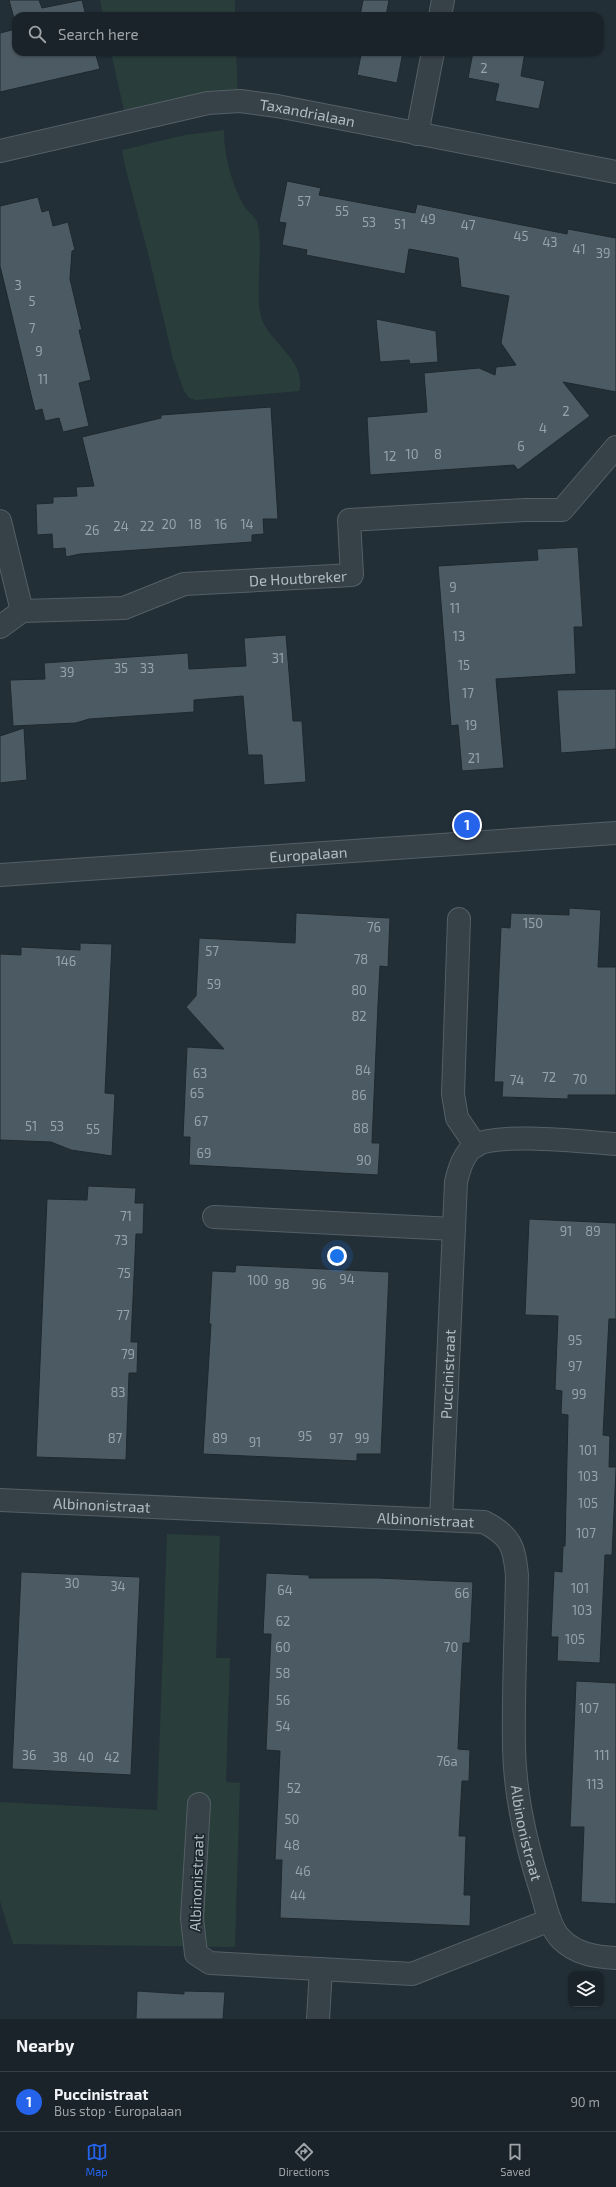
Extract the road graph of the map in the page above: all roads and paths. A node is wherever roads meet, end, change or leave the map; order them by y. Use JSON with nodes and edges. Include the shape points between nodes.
{"nodes":[{"id":1,"x":443,"y":0,"type":"edge"},
{"id":2,"x":441,"y":12,"type":"edge"},
{"id":3,"x":432,"y":56,"type":"edge"},
{"id":4,"x":417,"y":134,"type":"junction"},
{"id":5,"x":0,"y":151,"type":"edge"},
{"id":6,"x":616,"y":172,"type":"edge"},
{"id":7,"x":616,"y":447,"type":"edge"},
{"id":8,"x":0,"y":521,"type":"edge"},
{"id":9,"x":22,"y":611,"type":"junction"},
{"id":10,"x":0,"y":627,"type":"edge"},
{"id":11,"x":616,"y":833,"type":"edge"},
{"id":12,"x":0,"y":875,"type":"edge"},
{"id":13,"x":459,"y":918,"type":"dead end"},
{"id":14,"x":616,"y":1144,"type":"edge"},
{"id":15,"x":476,"y":1146,"type":"junction"},
{"id":16,"x":214,"y":1218,"type":"dead end"},
{"id":17,"x":454,"y":1229,"type":"junction"},
{"id":18,"x":0,"y":1500,"type":"edge"},
{"id":19,"x":441,"y":1520,"type":"junction"},
{"id":20,"x":199,"y":1804,"type":"dead end"},
{"id":21,"x":550,"y":1920,"type":"junction"},
{"id":22,"x":616,"y":1958,"type":"edge"},
{"id":23,"x":321,"y":1969,"type":"junction"},
{"id":24,"x":318,"y":2019,"type":"edge"}],
"edges":[{"from":1,"to":2,"type":"street"},
{"from":3,"to":4,"type":"street"},
{"from":4,"to":5,"type":"street","name":"Taxandrialaan","via":[[240,101],[208,103]]},
{"from":4,"to":6,"type":"street","name":"Taxandrialaan"},
{"from":7,"to":9,"type":"street","name":"De Houtbreker","via":[[562,510],[349,520],[352,575],[184,584],[124,608]]},
{"from":8,"to":9,"type":"street"},
{"from":9,"to":10,"type":"street"},
{"from":11,"to":12,"type":"street","name":"Europalaan"},
{"from":13,"to":15,"type":"street","via":[[453,1094],[458,1118]]},
{"from":14,"to":15,"type":"street","via":[[513,1139],[493,1140]]},
{"from":15,"to":17,"type":"street","name":"Puccinistraat","via":[[460,1164],[456,1182]]},
{"from":16,"to":17,"type":"street"},
{"from":17,"to":19,"type":"street","name":"Puccinistraat"},
{"from":18,"to":19,"type":"street","name":"Albinonistraat"},
{"from":19,"to":21,"type":"street","name":"Albinonistraat","via":[[484,1522],[501,1531],[514,1551],[517,1575],[514,1749],[516,1771],[519,1800],[534,1869]]},
{"from":20,"to":23,"type":"street","name":"Albinonistraat","via":[[192,1918],[196,1954],[210,1963]]},
{"from":21,"to":22,"type":"street","name":"Albinonistraat","via":[[559,1938],[573,1950],[594,1957]]},
{"from":21,"to":23,"type":"street","name":"Albinonistraat","via":[[412,1974]]},
{"from":23,"to":24,"type":"street"}]}
